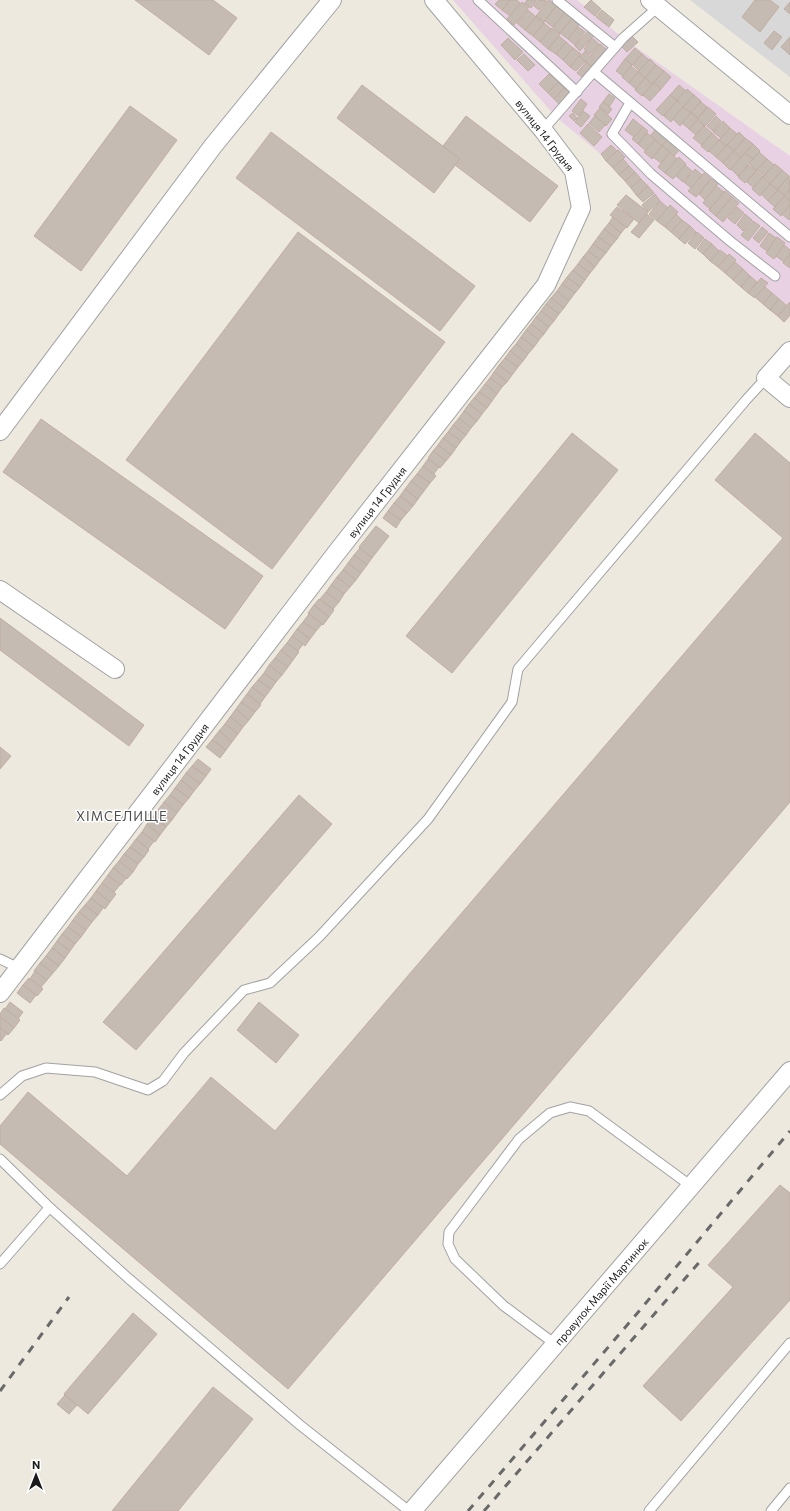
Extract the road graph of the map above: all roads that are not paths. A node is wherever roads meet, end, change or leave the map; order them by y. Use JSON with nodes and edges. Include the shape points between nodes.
{"nodes":[{"id":1,"x":332,"y":0,"type":"edge"},
{"id":2,"x":434,"y":0,"type":"edge"},
{"id":3,"x":478,"y":0,"type":"edge"},
{"id":4,"x":557,"y":0,"type":"edge"},
{"id":5,"x":657,"y":2,"type":"edge"},
{"id":6,"x":615,"y":47,"type":"junction"},
{"id":7,"x":594,"y":72,"type":"junction"},
{"id":8,"x":577,"y":92,"type":"junction"},
{"id":9,"x":630,"y":103,"type":"junction"},
{"id":10,"x":790,"y":115,"type":"edge"},
{"id":11,"x":543,"y":130,"type":"junction"},
{"id":12,"x":790,"y":237,"type":"edge"},
{"id":13,"x":775,"y":276,"type":"dead end"},
{"id":14,"x":790,"y":351,"type":"edge"},
{"id":15,"x":766,"y":378,"type":"junction"},
{"id":16,"x":790,"y":398,"type":"edge"},
{"id":17,"x":0,"y":431,"type":"edge"},
{"id":18,"x":0,"y":590,"type":"edge"},
{"id":19,"x":115,"y":669,"type":"dead end"},
{"id":20,"x":0,"y":959,"type":"edge"},
{"id":21,"x":19,"y":968,"type":"junction"},
{"id":22,"x":0,"y":993,"type":"edge"},
{"id":23,"x":790,"y":1071,"type":"edge"},
{"id":24,"x":0,"y":1095,"type":"edge"},
{"id":25,"x":0,"y":1159,"type":"edge"},
{"id":26,"x":691,"y":1186,"type":"junction"},
{"id":27,"x":49,"y":1208,"type":"junction"},
{"id":28,"x":0,"y":1264,"type":"edge"},
{"id":29,"x":790,"y":1343,"type":"edge"},
{"id":30,"x":555,"y":1344,"type":"junction"},
{"id":31,"x":790,"y":1488,"type":"edge"},
{"id":32,"x":409,"y":1511,"type":"edge"},
{"id":33,"x":412,"y":1511,"type":"edge"},
{"id":34,"x":649,"y":1511,"type":"edge"},
{"id":35,"x":771,"y":1511,"type":"edge"}],
"edges":[{"from":1,"to":17,"type":"street","via":[[213,146]]},
{"from":2,"to":11,"type":"street","name":"вулиця 14 Грудня"},
{"from":3,"to":8,"type":"lane"},
{"from":4,"to":6,"type":"lane"},
{"from":5,"to":6,"type":"lane"},
{"from":5,"to":10,"type":"street"},
{"from":6,"to":7,"type":"lane"},
{"from":7,"to":8,"type":"lane"},
{"from":7,"to":9,"type":"lane"},
{"from":8,"to":11,"type":"lane"},
{"from":9,"to":12,"type":"lane"},
{"from":9,"to":13,"type":"lane","via":[[612,134],[657,179]]},
{"from":11,"to":21,"type":"street","name":"вулиця 14 Грудня","via":[[574,170],[581,208],[546,285],[334,556]]},
{"from":14,"to":15,"type":"street"},
{"from":15,"to":16,"type":"street"},
{"from":15,"to":24,"type":"lane","via":[[518,669],[512,702],[428,818],[319,937],[270,983],[244,990],[184,1054],[163,1081],[148,1090],[95,1072],[46,1068],[22,1076]]},
{"from":18,"to":19,"type":"street"},
{"from":20,"to":21,"type":"lane"},
{"from":21,"to":22,"type":"street","name":"вулиця 14 Грудня"},
{"from":23,"to":26,"type":"street","name":"провулок Марії Мартинюк"},
{"from":25,"to":27,"type":"lane"},
{"from":26,"to":30,"type":"street","name":"провулок Марії Мартинюк"},
{"from":26,"to":30,"type":"lane","via":[[589,1111],[570,1107],[550,1113],[518,1139],[449,1232],[448,1244],[456,1259],[471,1276],[504,1306]]},
{"from":27,"to":28,"type":"lane"},
{"from":27,"to":32,"type":"lane","via":[[300,1425]]},
{"from":29,"to":34,"type":"lane"},
{"from":30,"to":33,"type":"street","name":"провулок Марії Мартинюк"},
{"from":31,"to":35,"type":"lane"}]}
